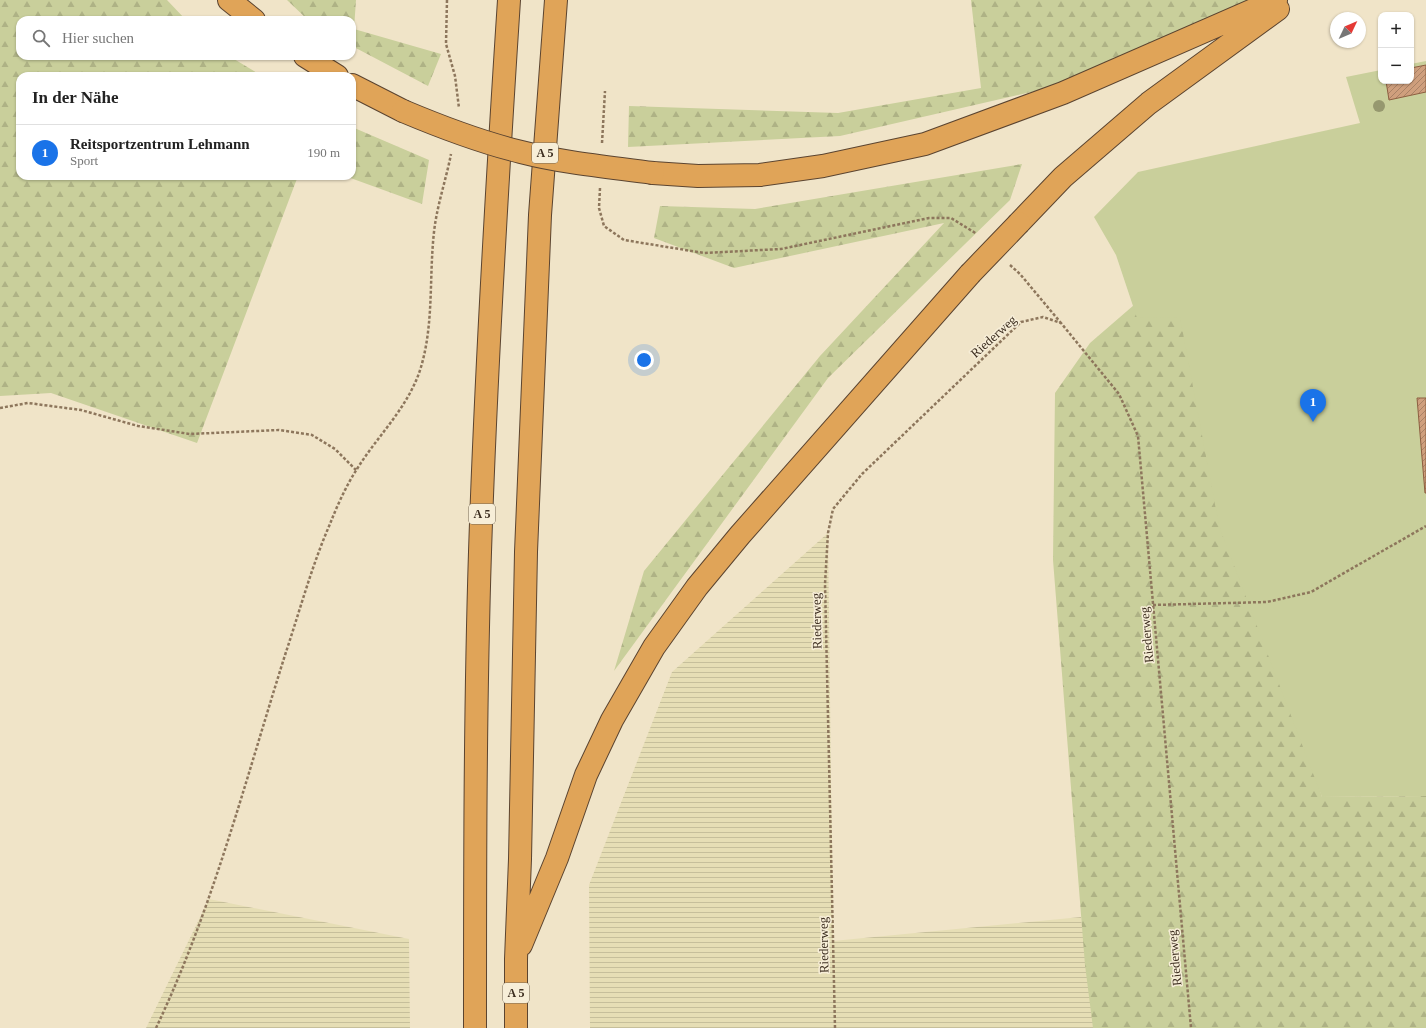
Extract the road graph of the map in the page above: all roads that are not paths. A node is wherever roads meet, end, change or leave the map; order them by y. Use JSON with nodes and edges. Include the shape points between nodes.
{"nodes":[{"id":1,"x":229,"y":0,"type":"edge"},
{"id":2,"x":509,"y":0,"type":"edge"},
{"id":3,"x":556,"y":0,"type":"edge"},
{"id":4,"x":1276,"y":0,"type":"edge"},
{"id":5,"x":1290,"y":0,"type":"edge"},
{"id":6,"x":249,"y":16,"type":"edge"},
{"id":7,"x":311,"y":60,"type":"edge"},
{"id":8,"x":331,"y":72,"type":"edge"},
{"id":9,"x":356,"y":87,"type":"edge"},
{"id":10,"x":516,"y":959,"type":"junction"},
{"id":11,"x":474,"y":1028,"type":"edge"},
{"id":12,"x":516,"y":1028,"type":"edge"}],
"edges":[{"from":1,"to":6,"type":"highway"},
{"from":2,"to":11,"type":"highway","number":"A 5","via":[[496,204],[480,553]]},
{"from":3,"to":10,"type":"highway","number":"A 5","via":[[540,215],[526,544]]},
{"from":4,"to":9,"type":"highway","bridge":true,"via":[[1063,93],[925,144],[823,166],[760,175],[698,176],[653,173],[569,162],[521,152],[464,135],[403,111]]},
{"from":5,"to":10,"type":"highway","bridge":true,"via":[[1149,103],[1063,177],[970,274],[740,534],[697,587],[654,647],[612,720],[586,775],[557,858]]},
{"from":7,"to":8,"type":"highway"},
{"from":10,"to":12,"type":"highway","number":"A 5"}]}
